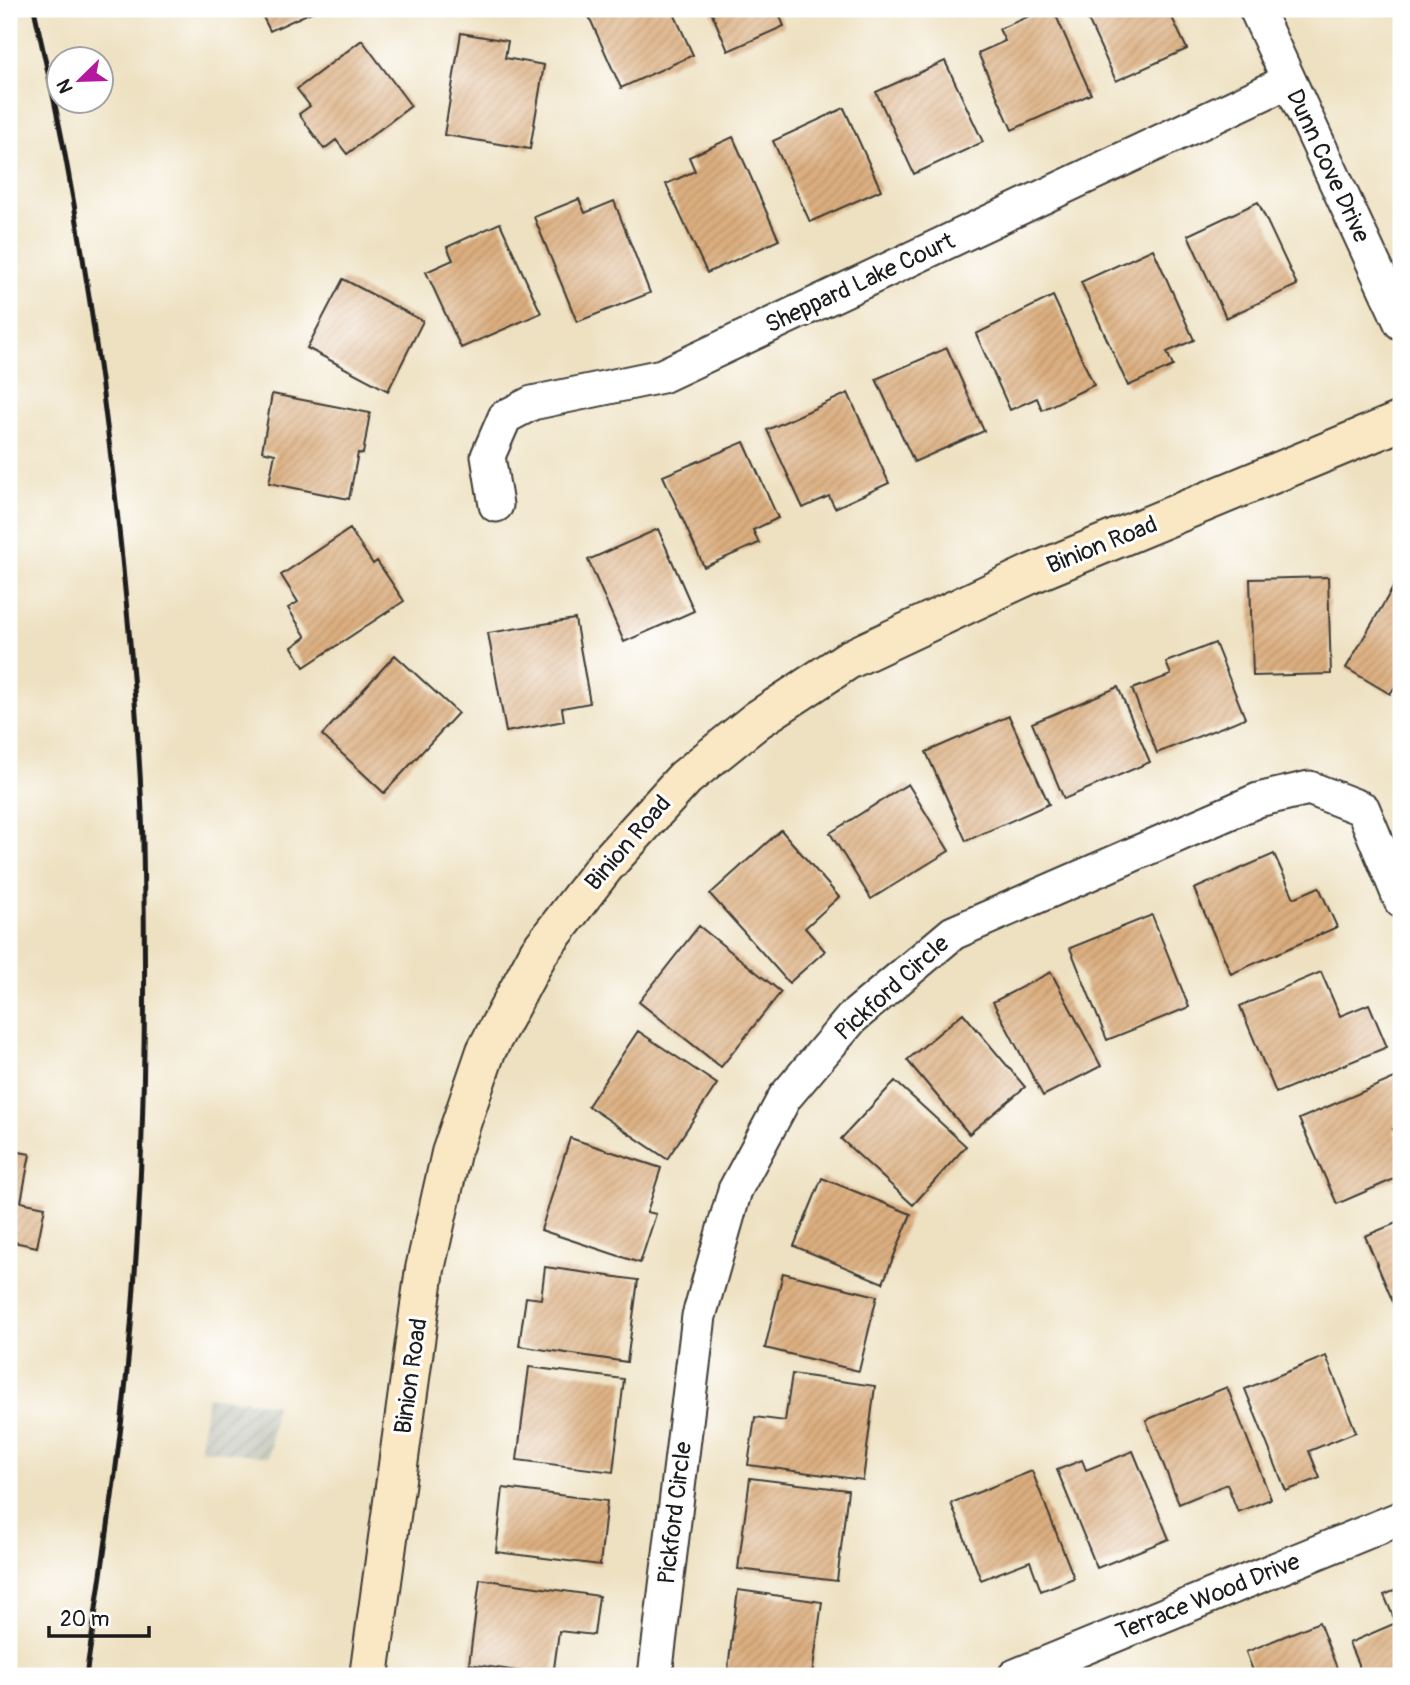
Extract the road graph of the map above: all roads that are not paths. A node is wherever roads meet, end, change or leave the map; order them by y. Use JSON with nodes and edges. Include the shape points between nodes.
{"nodes":[{"id":1,"x":1256,"y":9,"type":"edge"},
{"id":2,"x":1289,"y":81,"type":"junction"},
{"id":3,"x":1401,"y":324,"type":"edge"},
{"id":4,"x":1401,"y":421,"type":"edge"},
{"id":5,"x":496,"y":505,"type":"dead end"},
{"id":6,"x":1401,"y":901,"type":"edge"},
{"id":7,"x":1401,"y":1518,"type":"edge"},
{"id":8,"x":369,"y":1676,"type":"edge"},
{"id":9,"x":655,"y":1676,"type":"edge"},
{"id":10,"x":1015,"y":1676,"type":"edge"}],
"edges":[{"from":1,"to":2,"type":"street","name":"Dunn Cove Drive"},
{"from":2,"to":3,"type":"street","name":"Dunn Cove Drive"},
{"from":2,"to":5,"type":"street","name":"Sheppard Lake Court","via":[[662,376],[532,402],[505,417],[488,456]]},
{"from":4,"to":8,"type":"main road","name":"Binion Road","via":[[1031,574],[848,660],[757,720],[685,778],[605,866],[539,952],[486,1051],[452,1153],[425,1269]]},
{"from":6,"to":9,"type":"street","name":"Pickford Circle","via":[[1363,809],[1309,788],[1258,800],[953,933],[852,1018],[785,1097],[735,1190],[699,1316]]},
{"from":7,"to":10,"type":"street","name":"Terrace Wood Drive"}]}
